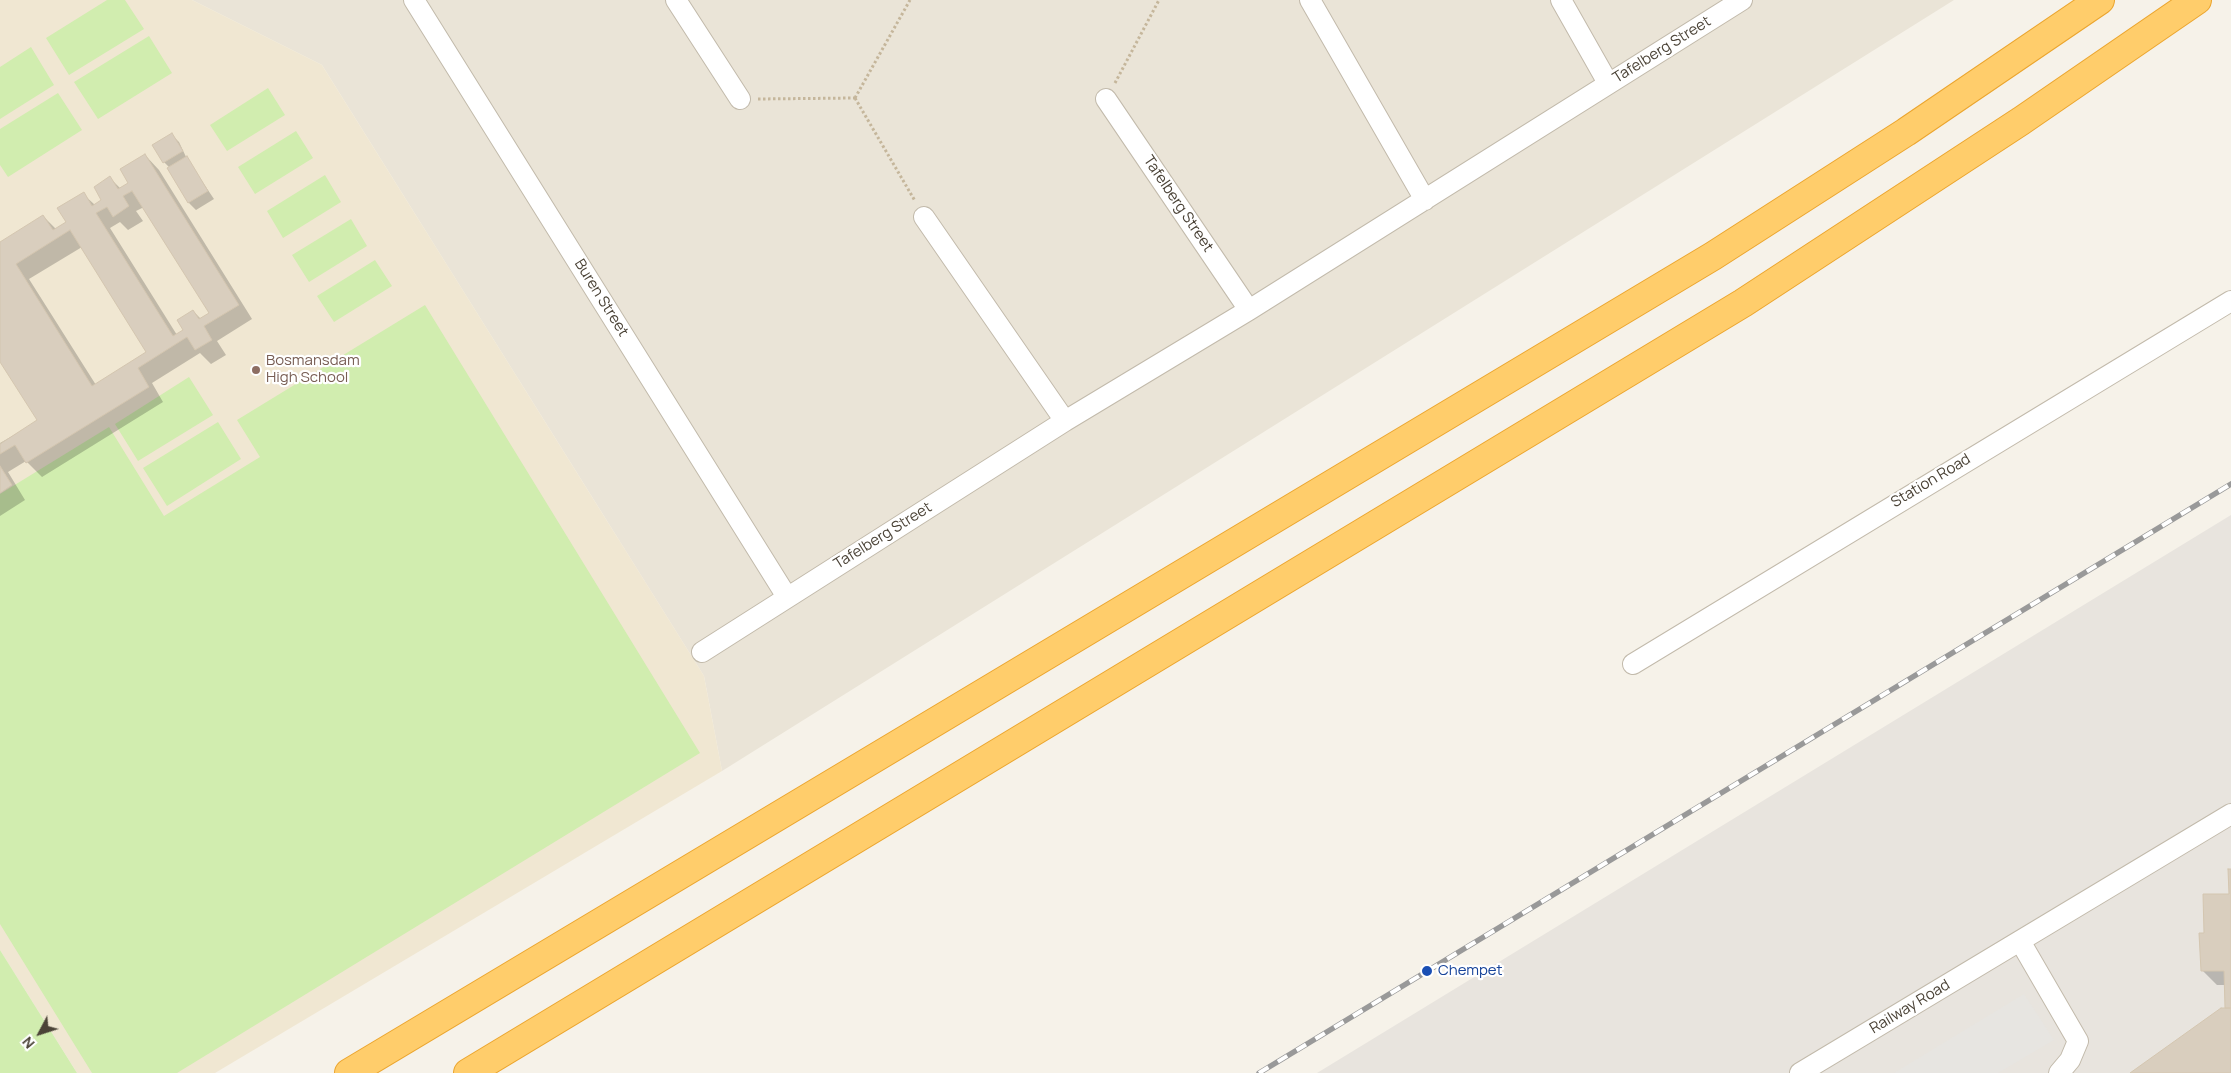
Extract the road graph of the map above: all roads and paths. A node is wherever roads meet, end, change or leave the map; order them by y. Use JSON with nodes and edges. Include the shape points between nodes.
{"nodes":[{"id":1,"x":414,"y":0,"type":"edge"},
{"id":2,"x":676,"y":0,"type":"edge"},
{"id":3,"x":910,"y":0,"type":"edge"},
{"id":4,"x":1159,"y":0,"type":"edge"},
{"id":5,"x":1310,"y":0,"type":"edge"},
{"id":6,"x":1560,"y":0,"type":"edge"},
{"id":7,"x":1742,"y":0,"type":"edge"},
{"id":8,"x":2100,"y":0,"type":"edge"},
{"id":9,"x":2197,"y":0,"type":"edge"},
{"id":10,"x":1608,"y":83,"type":"junction"},
{"id":11,"x":855,"y":98,"type":"junction"},
{"id":12,"x":740,"y":99,"type":"joint"},
{"id":13,"x":1106,"y":99,"type":"joint"},
{"id":14,"x":1425,"y":200,"type":"junction"},
{"id":15,"x":924,"y":217,"type":"joint"},
{"id":16,"x":2231,"y":301,"type":"edge"},
{"id":17,"x":1249,"y":310,"type":"junction"},
{"id":18,"x":1065,"y":421,"type":"junction"},
{"id":19,"x":787,"y":597,"type":"junction"},
{"id":20,"x":702,"y":652,"type":"dead end"},
{"id":21,"x":1633,"y":664,"type":"dead end"},
{"id":22,"x":2231,"y":814,"type":"edge"},
{"id":23,"x":2020,"y":941,"type":"junction"},
{"id":24,"x":348,"y":1073,"type":"edge"},
{"id":25,"x":468,"y":1073,"type":"edge"},
{"id":26,"x":1800,"y":1073,"type":"edge"},
{"id":27,"x":2058,"y":1073,"type":"edge"}],
"edges":[{"from":1,"to":19,"type":"street","name":"Buren Street"},
{"from":2,"to":12,"type":"street"},
{"from":3,"to":11,"type":"path"},
{"from":4,"to":13,"type":"path"},
{"from":5,"to":14,"type":"street"},
{"from":6,"to":10,"type":"street","name":"Tafelberg Street"},
{"from":7,"to":10,"type":"street","name":"Tafelberg Street"},
{"from":8,"to":24,"type":"highway","via":[[1906,132],[1713,256]]},
{"from":9,"to":25,"type":"highway","via":[[2021,122],[1743,304]]},
{"from":10,"to":14,"type":"street","name":"Tafelberg Street"},
{"from":11,"to":12,"type":"path"},
{"from":11,"to":15,"type":"path"},
{"from":13,"to":17,"type":"street","name":"Tafelberg Street"},
{"from":14,"to":17,"type":"street","name":"Tafelberg Street"},
{"from":15,"to":18,"type":"street"},
{"from":16,"to":21,"type":"street","name":"Station Road"},
{"from":17,"to":18,"type":"street","name":"Tafelberg Street"},
{"from":18,"to":19,"type":"street","name":"Tafelberg Street"},
{"from":19,"to":20,"type":"street","name":"Tafelberg Street"},
{"from":22,"to":23,"type":"street","name":"Railway Road"},
{"from":23,"to":26,"type":"street","name":"Railway Road"},
{"from":23,"to":27,"type":"street","via":[[2078,1041],[2070,1060]]}]}
